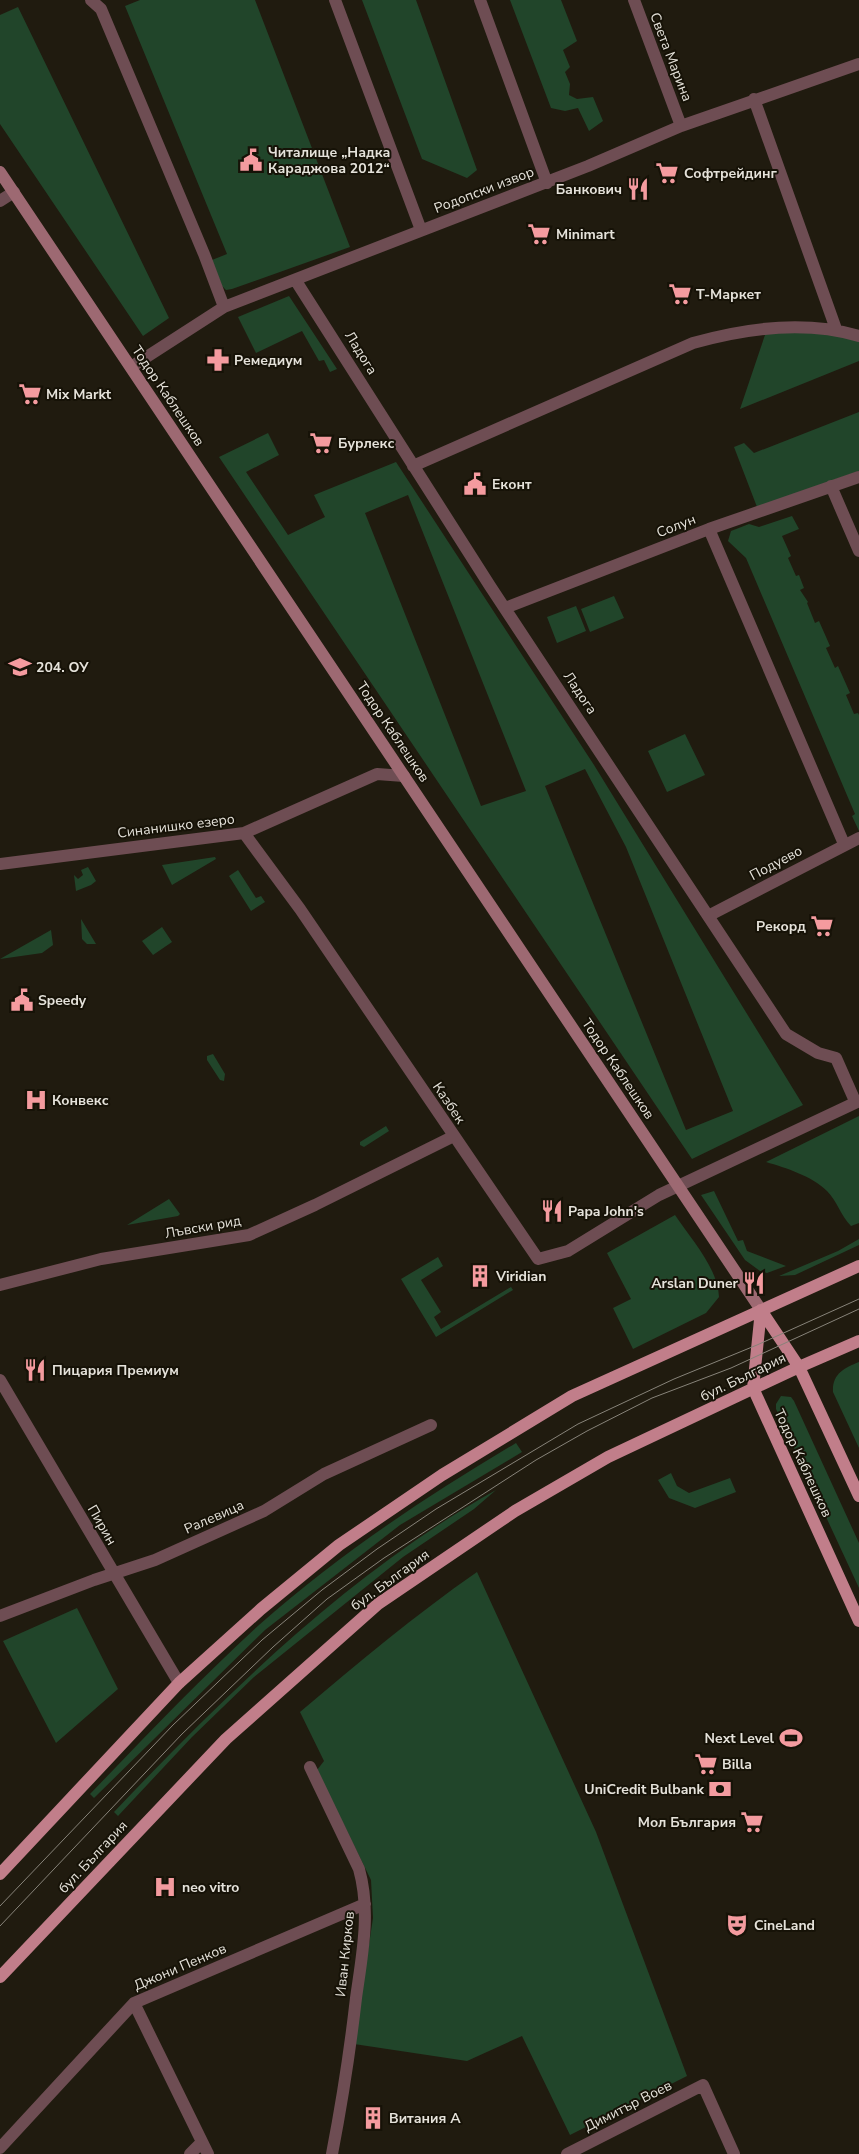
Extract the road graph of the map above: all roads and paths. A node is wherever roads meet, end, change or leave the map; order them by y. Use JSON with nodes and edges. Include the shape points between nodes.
{"nodes":[{"id":1,"x":92,"y":0,"type":"edge"},
{"id":2,"x":335,"y":0,"type":"edge"},
{"id":3,"x":480,"y":0,"type":"edge"},
{"id":4,"x":634,"y":0,"type":"edge"},
{"id":5,"x":859,"y":64,"type":"edge"},
{"id":6,"x":754,"y":99,"type":"junction"},
{"id":7,"x":681,"y":126,"type":"junction"},
{"id":8,"x":0,"y":172,"type":"edge"},
{"id":9,"x":547,"y":183,"type":"junction"},
{"id":10,"x":14,"y":192,"type":"junction"},
{"id":11,"x":0,"y":201,"type":"edge"},
{"id":12,"x":421,"y":230,"type":"junction"},
{"id":13,"x":296,"y":281,"type":"junction"},
{"id":14,"x":224,"y":308,"type":"junction"},
{"id":15,"x":836,"y":329,"type":"junction"},
{"id":16,"x":859,"y":336,"type":"edge"},
{"id":17,"x":131,"y":367,"type":"junction"},
{"id":18,"x":413,"y":466,"type":"junction"},
{"id":19,"x":859,"y":476,"type":"edge"},
{"id":20,"x":831,"y":486,"type":"junction"},
{"id":21,"x":710,"y":529,"type":"junction"},
{"id":22,"x":859,"y":551,"type":"edge"},
{"id":23,"x":505,"y":608,"type":"junction"},
{"id":24,"x":404,"y":776,"type":"junction"},
{"id":25,"x":244,"y":833,"type":"junction"},
{"id":26,"x":859,"y":838,"type":"edge"},
{"id":27,"x":844,"y":844,"type":"junction"},
{"id":28,"x":0,"y":864,"type":"edge"},
{"id":29,"x":708,"y":916,"type":"junction"},
{"id":30,"x":857,"y":1101,"type":"edge"},
{"id":31,"x":454,"y":1136,"type":"junction"},
{"id":32,"x":678,"y":1186,"type":"junction"},
{"id":33,"x":859,"y":1266,"type":"edge"},
{"id":34,"x":0,"y":1286,"type":"edge"},
{"id":35,"x":761,"y":1310,"type":"junction"},
{"id":36,"x":859,"y":1341,"type":"edge"},
{"id":37,"x":799,"y":1367,"type":"junction"},
{"id":38,"x":0,"y":1380,"type":"edge"},
{"id":39,"x":753,"y":1388,"type":"junction"},
{"id":40,"x":432,"y":1425,"type":"dead end"},
{"id":41,"x":859,"y":1496,"type":"edge"},
{"id":42,"x":114,"y":1574,"type":"junction"},
{"id":43,"x":0,"y":1616,"type":"edge"},
{"id":44,"x":859,"y":1621,"type":"edge"},
{"id":45,"x":179,"y":1683,"type":"junction"},
{"id":46,"x":310,"y":1767,"type":"dead end"},
{"id":47,"x":0,"y":1874,"type":"edge"},
{"id":48,"x":365,"y":1904,"type":"junction"},
{"id":49,"x":0,"y":1977,"type":"edge"},
{"id":50,"x":134,"y":2003,"type":"junction"},
{"id":51,"x":202,"y":2142,"type":"junction"},
{"id":52,"x":0,"y":2148,"type":"edge"},
{"id":53,"x":190,"y":2154,"type":"edge"},
{"id":54,"x":208,"y":2154,"type":"edge"},
{"id":55,"x":332,"y":2154,"type":"edge"},
{"id":56,"x":566,"y":2154,"type":"edge"},
{"id":57,"x":734,"y":2154,"type":"edge"}],
"edges":[{"from":1,"to":14,"type":"street","via":[[101,9]]},
{"from":2,"to":12,"type":"street"},
{"from":3,"to":9,"type":"street"},
{"from":4,"to":7,"type":"street","name":"Света Марина"},
{"from":5,"to":6,"type":"street","name":"Родопски извор"},
{"from":6,"to":7,"type":"street","name":"Родопски извор"},
{"from":6,"to":15,"type":"street"},
{"from":7,"to":9,"type":"street","name":"Родопски извор"},
{"from":8,"to":10,"type":"main road","name":"Тодор Каблешков"},
{"from":9,"to":12,"type":"street","name":"Родопски извор"},
{"from":10,"to":11,"type":"street"},
{"from":10,"to":17,"type":"main road","name":"Тодор Каблешков"},
{"from":12,"to":13,"type":"street","name":"Родопски извор"},
{"from":13,"to":14,"type":"street","name":"Родопски извор"},
{"from":13,"to":18,"type":"street","name":"Ладога"},
{"from":14,"to":17,"type":"street","name":"Родопски извор"},
{"from":15,"to":16,"type":"street"},
{"from":15,"to":18,"type":"street","via":[[766,328],[692,343]]},
{"from":17,"to":24,"type":"main road","name":"Тодор Каблешков"},
{"from":18,"to":23,"type":"street","name":"Ладога"},
{"from":19,"to":20,"type":"street","name":"Солун"},
{"from":20,"to":21,"type":"street","name":"Солун"},
{"from":20,"to":22,"type":"street"},
{"from":21,"to":23,"type":"street","name":"Солун"},
{"from":21,"to":27,"type":"street"},
{"from":23,"to":29,"type":"street","name":"Ладога"},
{"from":24,"to":25,"type":"street","name":"Синанишко езеро","via":[[378,774]]},
{"from":24,"to":32,"type":"main road","name":"Тодор Каблешков"},
{"from":25,"to":28,"type":"street","name":"Синанишко езеро"},
{"from":25,"to":31,"type":"street","name":"Казбек","via":[[300,909]]},
{"from":26,"to":27,"type":"street","name":"Подуево"},
{"from":27,"to":29,"type":"street","name":"Подуево"},
{"from":29,"to":30,"type":"street","name":"Ладога","via":[[786,1034],[818,1053],[836,1058]]},
{"from":30,"to":32,"type":"street"},
{"from":31,"to":32,"type":"street","name":"Казбек","via":[[538,1259],[568,1251]]},
{"from":31,"to":34,"type":"street","name":"Лъвски рид","via":[[249,1235],[102,1259]]},
{"from":32,"to":35,"type":"main road","name":"Тодор Каблешков"},
{"from":33,"to":35,"type":"main road"},
{"from":35,"to":37,"type":"main road","name":"Тодор Каблешков"},
{"from":35,"to":39,"type":"main road"},
{"from":35,"to":45,"type":"main road","via":[[572,1396],[442,1475],[339,1545]]},
{"from":36,"to":37,"type":"main road","name":"бул. България"},
{"from":37,"to":39,"type":"main road","name":"бул. България"},
{"from":37,"to":41,"type":"main road","name":"Тодор Каблешков"},
{"from":38,"to":42,"type":"street","name":"Пирин"},
{"from":39,"to":44,"type":"main road","name":"Тодор Каблешков"},
{"from":39,"to":49,"type":"main road","name":"бул. България","via":[[608,1457],[515,1512],[378,1604],[226,1738]]},
{"from":40,"to":42,"type":"street","name":"Ралевица","via":[[324,1474],[264,1511],[155,1560]]},
{"from":42,"to":43,"type":"street","name":"Ралевица"},
{"from":42,"to":45,"type":"street","name":"Пирин"},
{"from":45,"to":47,"type":"main road"},
{"from":46,"to":48,"type":"street","name":"Иван Кирков","via":[[358,1869]]},
{"from":48,"to":50,"type":"street","name":"Джони Пенков"},
{"from":48,"to":55,"type":"street","name":"Иван Кирков","via":[[365,1933],[354,2021]]},
{"from":50,"to":51,"type":"street"},
{"from":50,"to":52,"type":"street","name":"Джони Пенков"},
{"from":51,"to":53,"type":"street"},
{"from":51,"to":54,"type":"street"},
{"from":56,"to":57,"type":"street","name":"Димитър Воев","via":[[703,2085]]}]}
